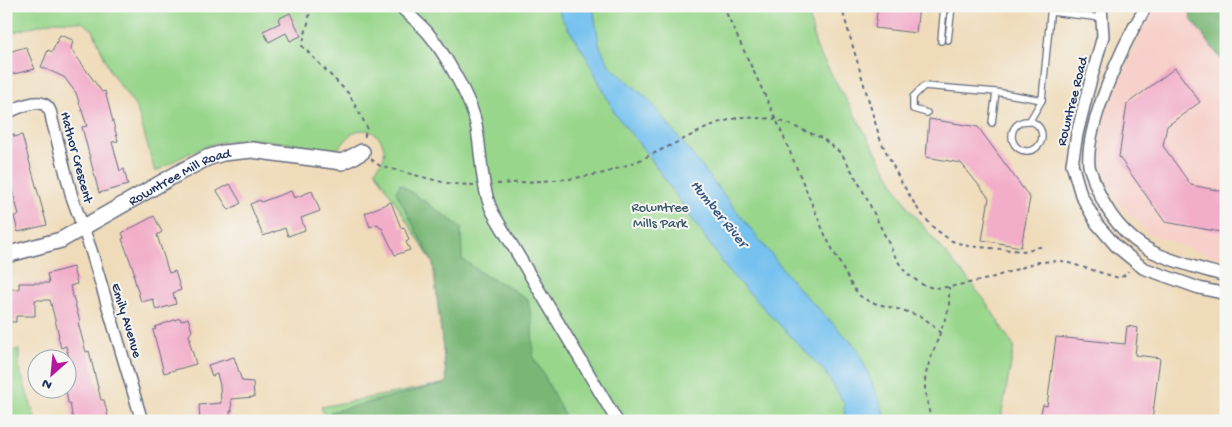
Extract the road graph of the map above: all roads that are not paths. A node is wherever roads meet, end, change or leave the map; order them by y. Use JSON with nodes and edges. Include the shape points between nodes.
{"nodes":[{"id":1,"x":400,"y":6,"type":"edge"},
{"id":2,"x":944,"y":6,"type":"edge"},
{"id":3,"x":952,"y":6,"type":"edge"},
{"id":4,"x":1144,"y":6,"type":"edge"},
{"id":5,"x":1051,"y":9,"type":"edge"},
{"id":6,"x":1101,"y":12,"type":"edge"},
{"id":7,"x":948,"y":40,"type":"dead end"},
{"id":8,"x":940,"y":41,"type":"dead end"},
{"id":9,"x":996,"y":92,"type":"junction"},
{"id":10,"x":1042,"y":100,"type":"junction"},
{"id":11,"x":6,"y":112,"type":"edge"},
{"id":12,"x":927,"y":113,"type":"dead end"},
{"id":13,"x":1029,"y":122,"type":"junction"},
{"id":14,"x":992,"y":123,"type":"dead end"},
{"id":15,"x":362,"y":152,"type":"road end"},
{"id":16,"x":83,"y":229,"type":"junction"},
{"id":17,"x":6,"y":255,"type":"edge"},
{"id":18,"x":1204,"y":270,"type":"junction"},
{"id":19,"x":1226,"y":276,"type":"edge"},
{"id":20,"x":1199,"y":288,"type":"junction"},
{"id":21,"x":1226,"y":294,"type":"edge"},
{"id":22,"x":142,"y":421,"type":"edge"},
{"id":23,"x":617,"y":421,"type":"edge"}],
"edges":[{"from":1,"to":23,"type":"street","via":[[428,34],[460,83],[475,122],[483,185],[493,214]]},
{"from":2,"to":8,"type":"lane"},
{"from":3,"to":7,"type":"lane"},
{"from":4,"to":18,"type":"street","name":"Rowntree Road","via":[[1101,102],[1092,136],[1089,167],[1099,194],[1125,232],[1153,252]]},
{"from":5,"to":6,"type":"lane"},
{"from":5,"to":10,"type":"lane"},
{"from":6,"to":20,"type":"street","name":"Rowntree Road","via":[[1103,36],[1072,164],[1081,195],[1097,224],[1116,246],[1143,268]]},
{"from":9,"to":10,"type":"lane"},
{"from":9,"to":12,"type":"lane","via":[[924,86],[913,97],[913,108]]},
{"from":9,"to":14,"type":"lane"},
{"from":10,"to":13,"type":"lane"},
{"from":11,"to":16,"type":"street","name":"Hathor Crescent","via":[[39,103],[51,112]]},
{"from":13,"to":13,"type":"lane","via":[[1017,125],[1012,135],[1016,146],[1026,151],[1036,147],[1042,137],[1038,126]]},
{"from":15,"to":16,"type":"street","name":"Rowntree Mill Road","via":[[342,162],[252,150],[223,152],[182,171]]},
{"from":16,"to":17,"type":"street","name":"Rowntree Mill Road","via":[[60,240]]},
{"from":16,"to":22,"type":"street","name":"Emily Avenue"},
{"from":18,"to":19,"type":"street","name":"Rowntree Road"},
{"from":18,"to":20,"type":"street"},
{"from":20,"to":21,"type":"street","name":"Rowntree Road"}]}
